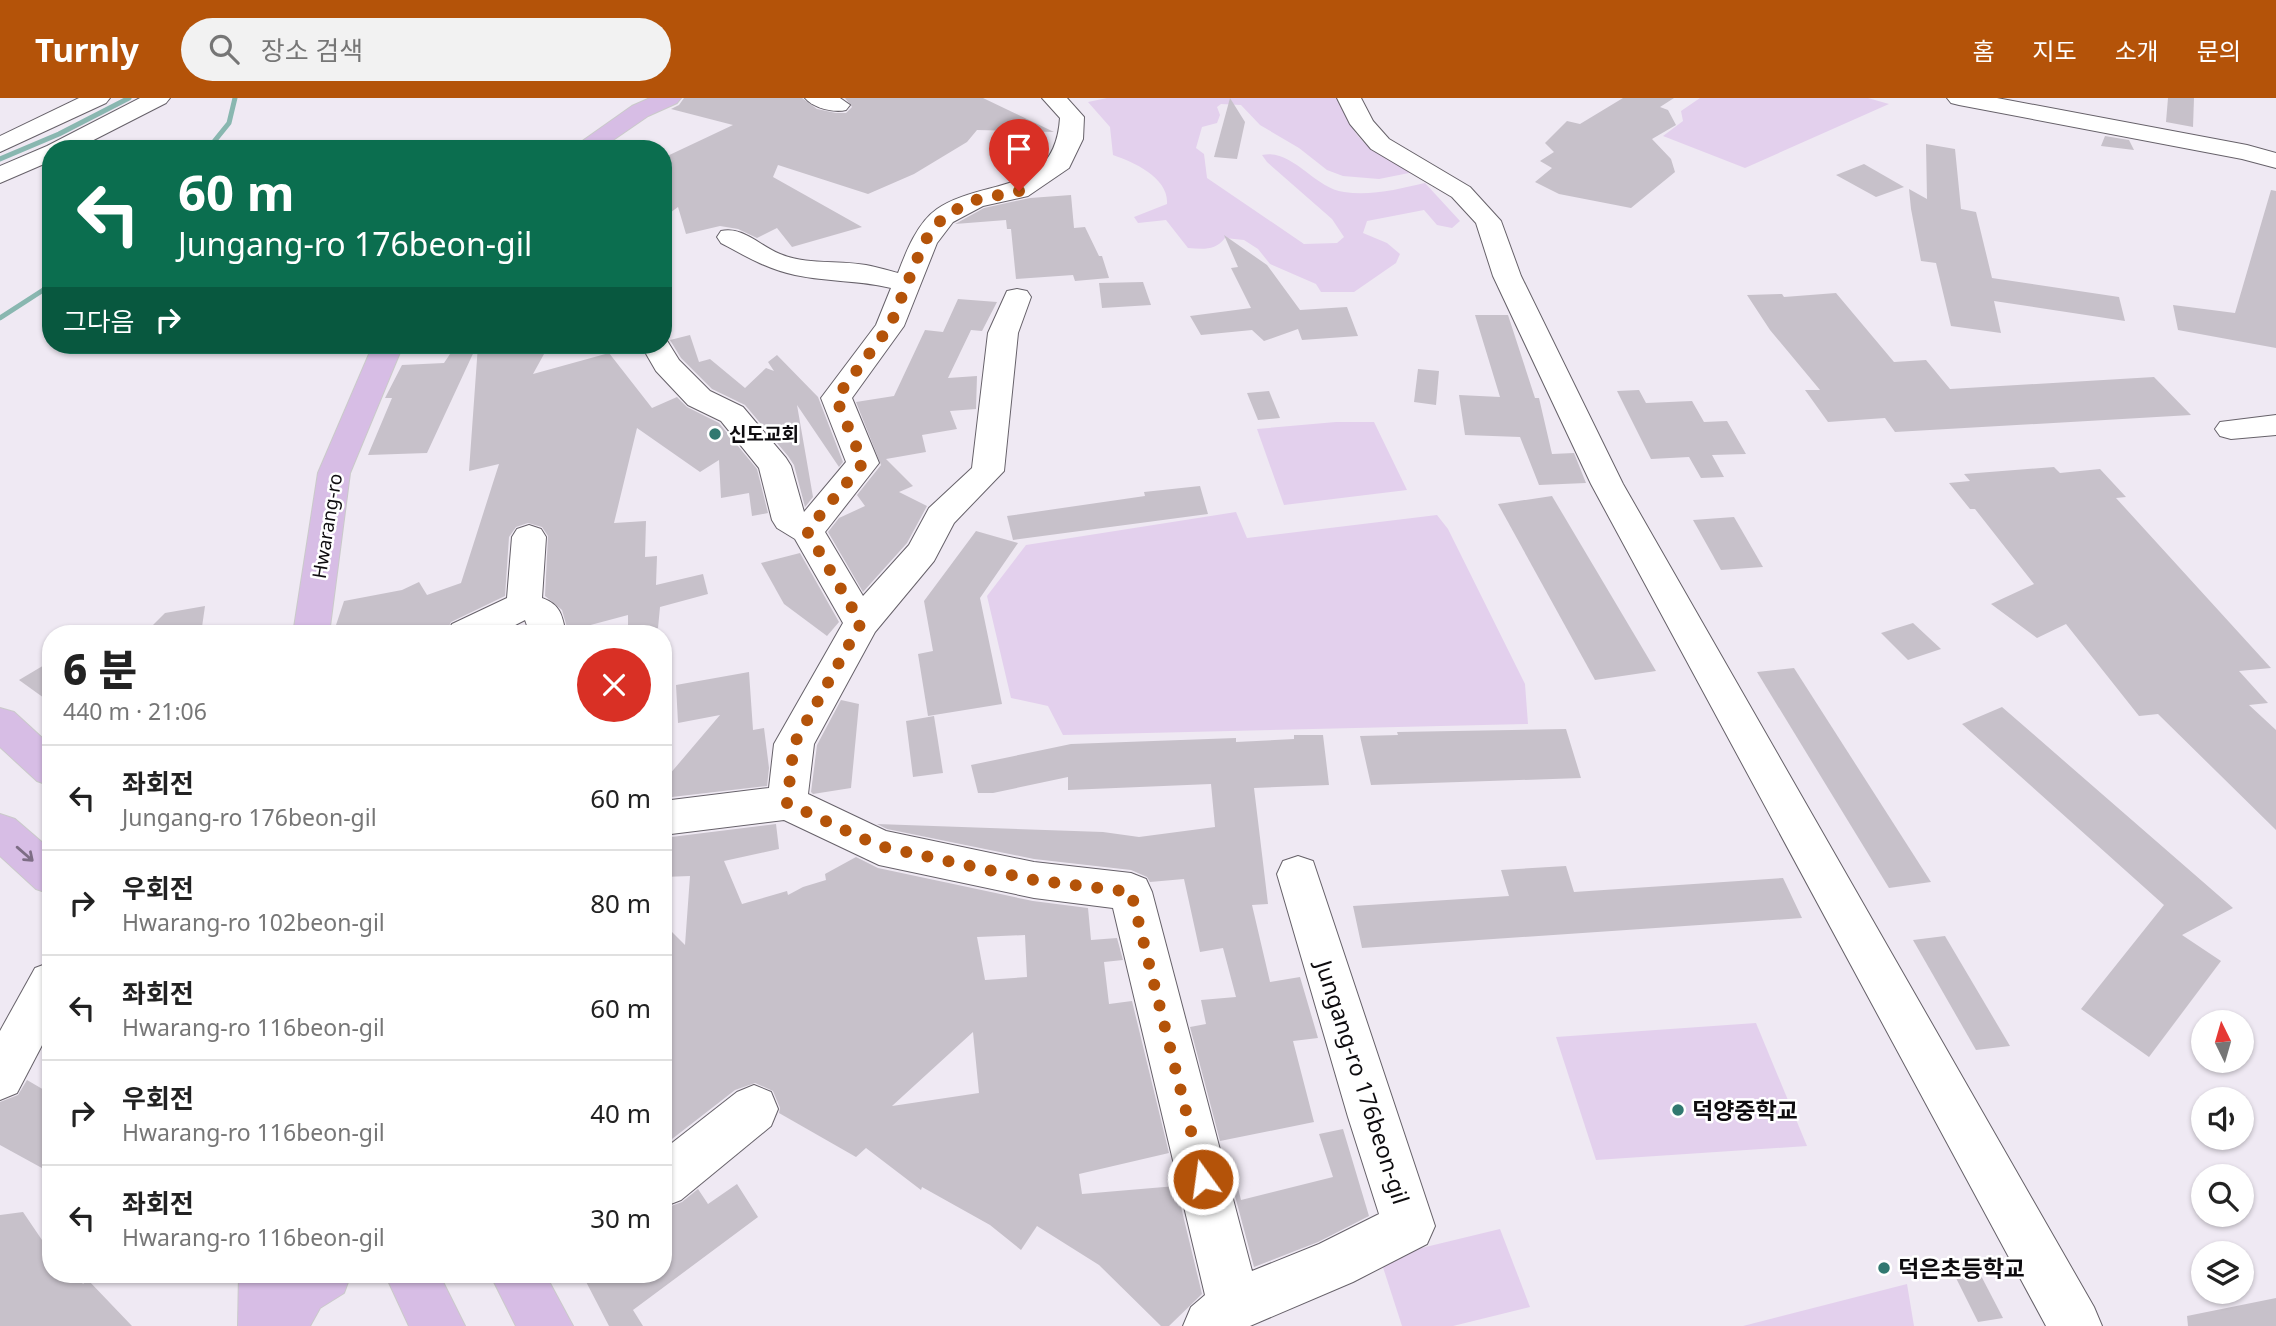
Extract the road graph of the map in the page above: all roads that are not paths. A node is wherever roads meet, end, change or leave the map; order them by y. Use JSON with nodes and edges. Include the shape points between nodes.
{"nodes":[{"id":1,"x":98,"y":98,"type":"edge"},
{"id":2,"x":158,"y":98,"type":"edge"},
{"id":3,"x":669,"y":98,"type":"edge"},
{"id":4,"x":1054,"y":98,"type":"edge"},
{"id":5,"x":1349,"y":98,"type":"edge"},
{"id":6,"x":1959,"y":98,"type":"edge"},
{"id":7,"x":75,"y":140,"type":"edge"},
{"id":8,"x":596,"y":140,"type":"edge"},
{"id":9,"x":0,"y":145,"type":"edge"},
{"id":10,"x":42,"y":156,"type":"edge"},
{"id":11,"x":2276,"y":160,"type":"edge"},
{"id":12,"x":0,"y":175,"type":"edge"},
{"id":13,"x":730,"y":237,"type":"dead end"},
{"id":14,"x":907,"y":284,"type":"junction"},
{"id":15,"x":1017,"y":297,"type":"dead end"},
{"id":16,"x":384,"y":354,"type":"edge"},
{"id":17,"x":661,"y":354,"type":"edge"},
{"id":18,"x":2276,"y":425,"type":"edge"},
{"id":19,"x":2231,"y":429,"type":"dead end"},
{"id":20,"x":807,"y":531,"type":"junction"},
{"id":21,"x":529,"y":537,"type":"dead end"},
{"id":22,"x":524,"y":606,"type":"junction"},
{"id":23,"x":861,"y":623,"type":"junction"},
{"id":24,"x":312,"y":625,"type":"edge"},
{"id":25,"x":484,"y":625,"type":"edge"},
{"id":26,"x":546,"y":625,"type":"edge"},
{"id":27,"x":0,"y":723,"type":"edge"},
{"id":28,"x":0,"y":745,"type":"edge"},
{"id":29,"x":42,"y":763,"type":"edge"},
{"id":30,"x":42,"y":766,"type":"edge"},
{"id":31,"x":787,"y":803,"type":"junction"},
{"id":32,"x":672,"y":817,"type":"edge"},
{"id":33,"x":0,"y":831,"type":"edge"},
{"id":34,"x":42,"y":868,"type":"edge"},
{"id":35,"x":1298,"y":874,"type":"dead end"},
{"id":36,"x":42,"y":1000,"type":"edge"},
{"id":37,"x":0,"y":1077,"type":"edge"},
{"id":38,"x":754,"y":1109,"type":"dead end"},
{"id":39,"x":672,"y":1175,"type":"edge"},
{"id":40,"x":265,"y":1283,"type":"edge"},
{"id":41,"x":312,"y":1283,"type":"edge"},
{"id":42,"x":1222,"y":1315,"type":"edge"},
{"id":43,"x":265,"y":1326,"type":"edge"},
{"id":44,"x":281,"y":1326,"type":"edge"},
{"id":45,"x":2075,"y":1326,"type":"edge"}],
"edges":[{"from":1,"to":9,"type":"street"},
{"from":2,"to":7,"type":"street"},
{"from":3,"to":8,"type":"main road"},
{"from":4,"to":14,"type":"street","via":[[1072,117],[1071,139],[1060,163],[1019,191],[975,200],[944,216],[924,242]]},
{"from":5,"to":45,"type":"street","via":[[1362,124],[1380,144],[1461,192],[1488,221],[1507,276],[1607,484]]},
{"from":6,"to":11,"type":"street"},
{"from":10,"to":12,"type":"street"},
{"from":13,"to":14,"type":"street","via":[[769,259],[797,268],[865,273]]},
{"from":14,"to":20,"type":"street","via":[[890,326],[836,398],[863,463]]},
{"from":15,"to":23,"type":"street","via":[[1003,333],[988,471],[941,516],[922,552]]},
{"from":16,"to":24,"type":"main road","name":"Hwarang-ro","via":[[334,472]]},
{"from":17,"to":20,"type":"street","via":[[699,398],[732,414],[775,466],[789,520]]},
{"from":18,"to":19,"type":"street"},
{"from":20,"to":23,"type":"street"},
{"from":21,"to":22,"type":"street"},
{"from":22,"to":25,"type":"street"},
{"from":22,"to":26,"type":"street","via":[[544,613]]},
{"from":23,"to":31,"type":"street","via":[[794,744]]},
{"from":27,"to":29,"type":"main road"},
{"from":28,"to":30,"type":"street"},
{"from":31,"to":32,"type":"street"},
{"from":31,"to":42,"type":"street","name":"Jungang-ro 176beon-gil","via":[[879,846],[1034,880],[1131,892]]},
{"from":33,"to":34,"type":"main road","one_way":true},
{"from":35,"to":42,"type":"street","name":"Jungang-ro 176beon-gil","via":[[1409,1226]]},
{"from":36,"to":37,"type":"street"},
{"from":38,"to":39,"type":"street"},
{"from":40,"to":43,"type":"main road"},
{"from":41,"to":44,"type":"main road","via":[[302,1289]]}]}
